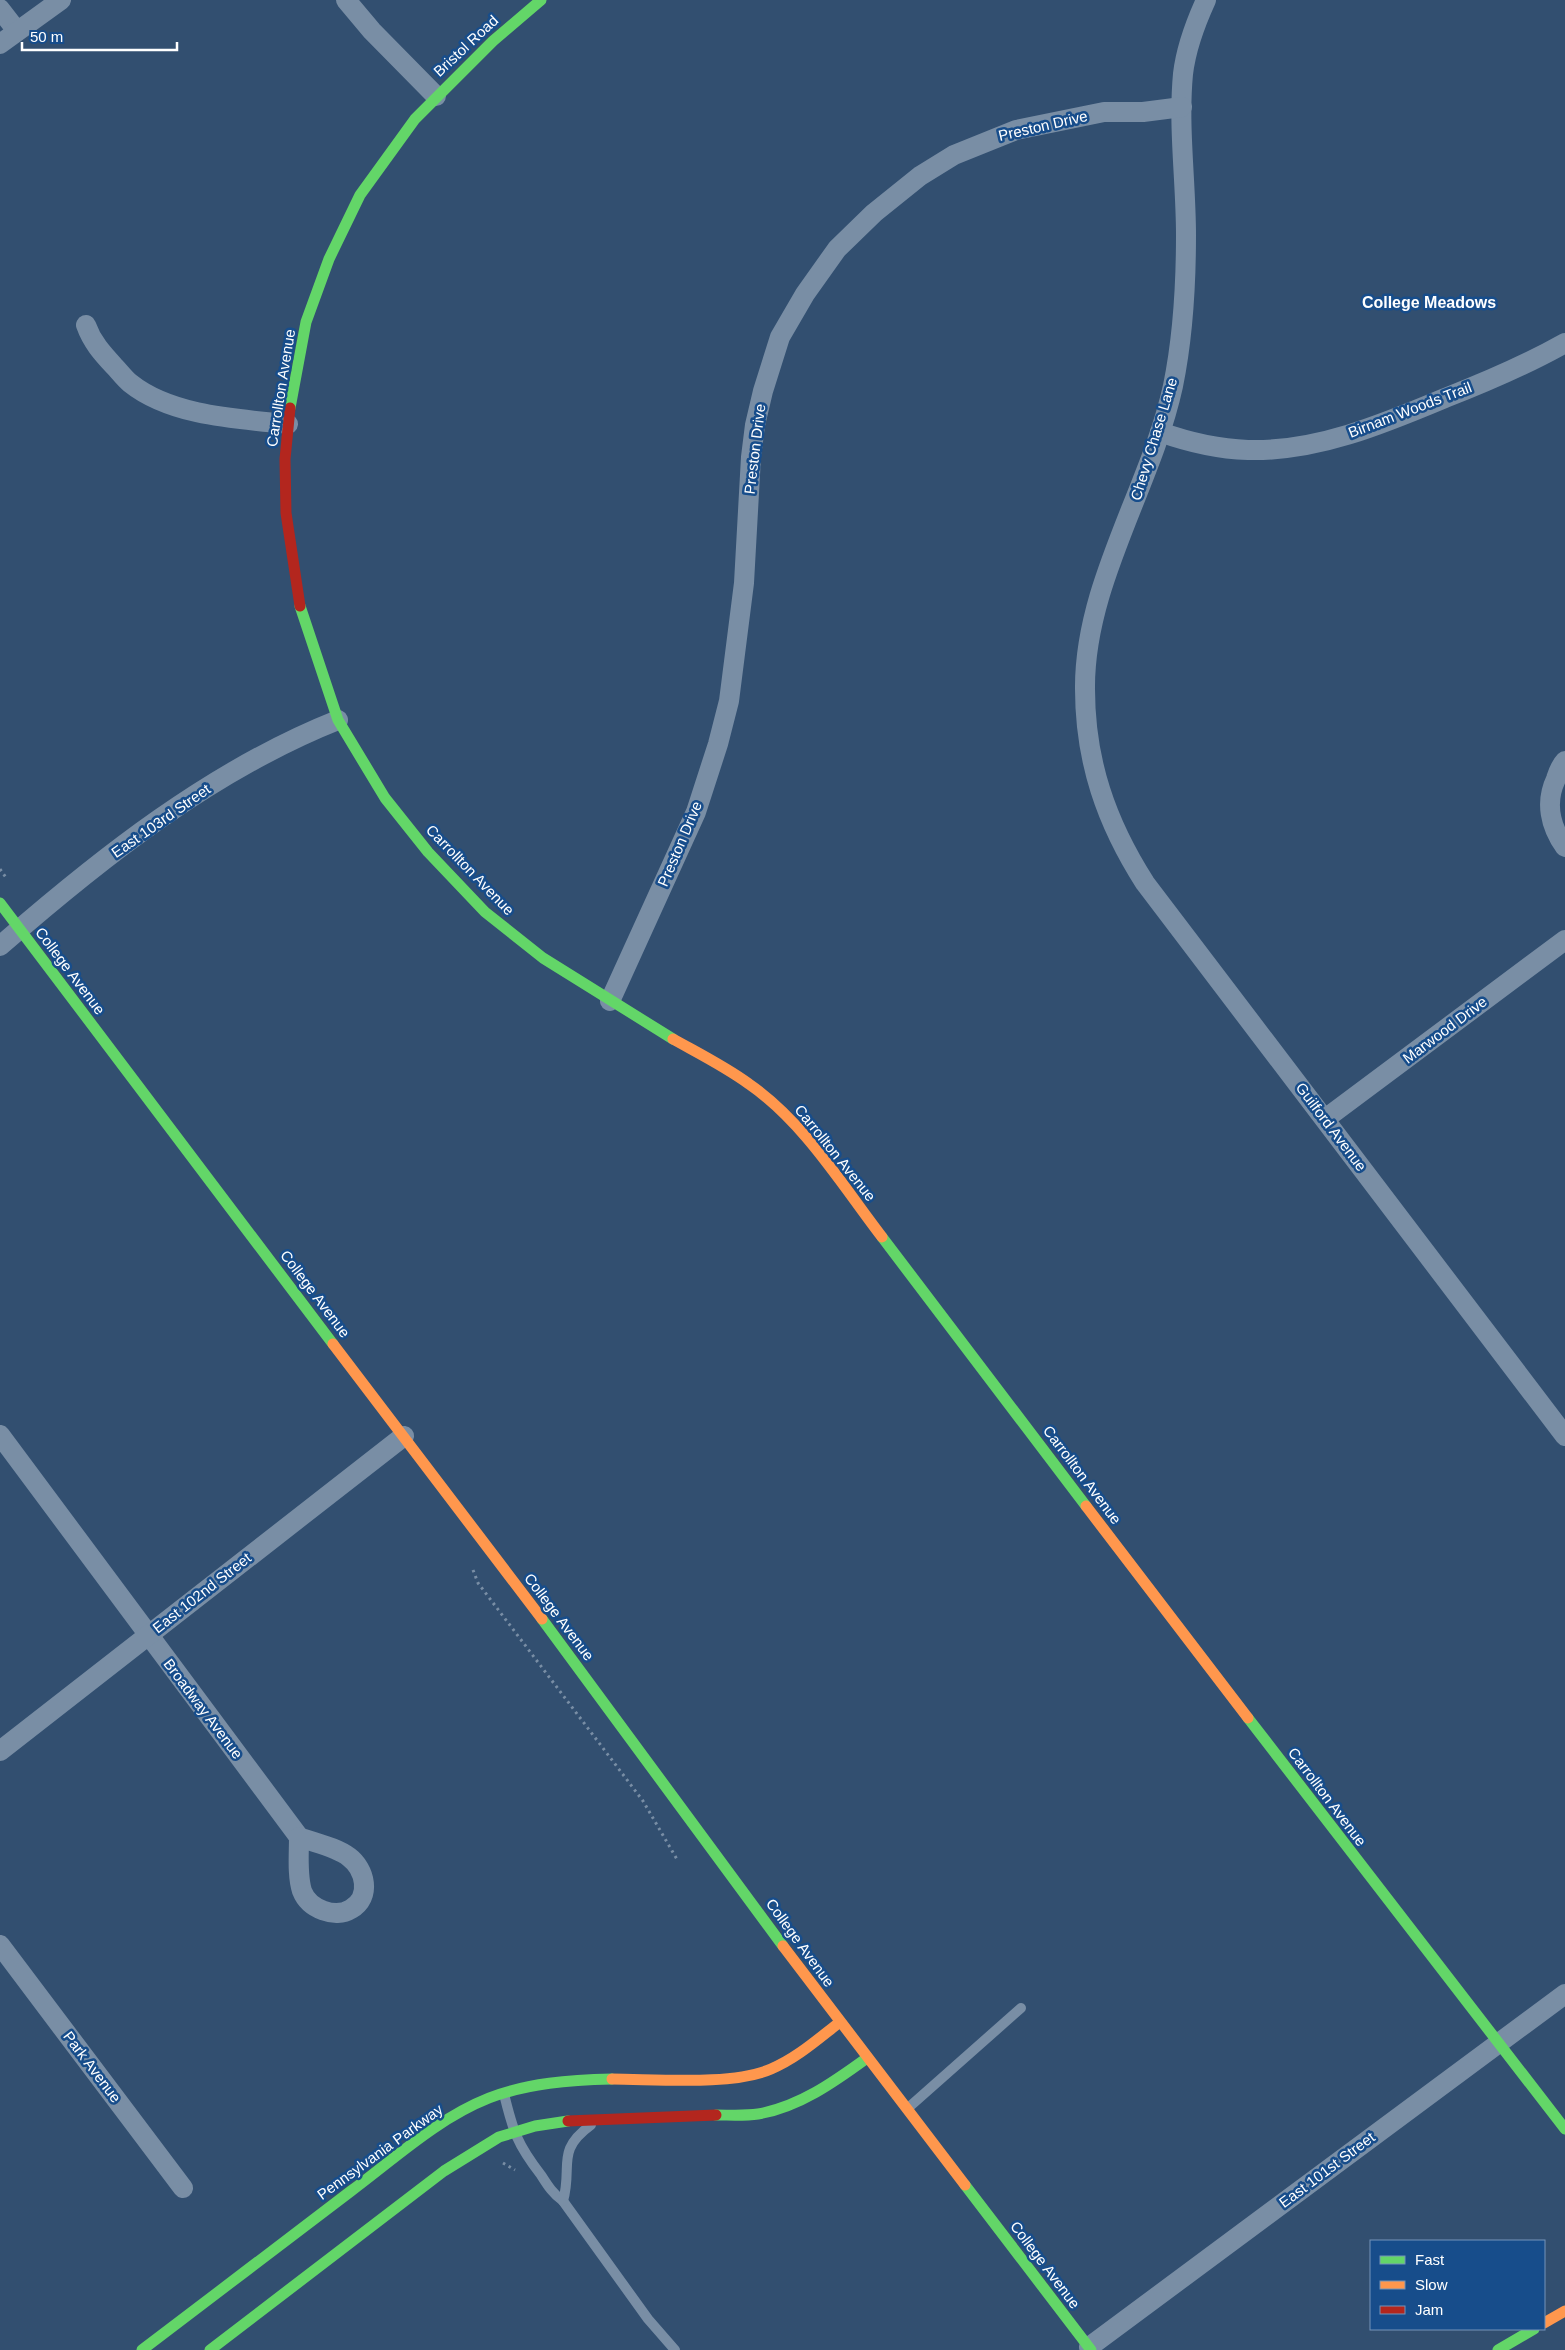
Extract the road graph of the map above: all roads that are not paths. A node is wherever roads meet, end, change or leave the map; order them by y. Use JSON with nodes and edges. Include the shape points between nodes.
{"nodes":[{"id":1,"x":61,"y":0,"type":"edge"},
{"id":2,"x":346,"y":0,"type":"edge"},
{"id":3,"x":541,"y":0,"type":"edge"},
{"id":4,"x":1206,"y":0,"type":"edge"},
{"id":5,"x":0,"y":9,"type":"edge"},
{"id":6,"x":17,"y":31,"type":"junction"},
{"id":7,"x":0,"y":44,"type":"edge"},
{"id":8,"x":436,"y":96,"type":"junction"},
{"id":9,"x":1182,"y":107,"type":"junction"},
{"id":10,"x":86,"y":326,"type":"dead end"},
{"id":11,"x":1565,"y":343,"type":"edge"},
{"id":12,"x":288,"y":424,"type":"junction"},
{"id":13,"x":1160,"y":432,"type":"junction"},
{"id":14,"x":338,"y":720,"type":"junction"},
{"id":15,"x":1565,"y":761,"type":"edge"},
{"id":16,"x":1106,"y":813,"type":"joint"},
{"id":17,"x":1565,"y":847,"type":"edge"},
{"id":18,"x":0,"y":903,"type":"edge"},
{"id":19,"x":19,"y":929,"type":"junction"},
{"id":20,"x":1565,"y":940,"type":"edge"},
{"id":21,"x":0,"y":946,"type":"edge"},
{"id":22,"x":610,"y":1001,"type":"junction"},
{"id":23,"x":1325,"y":1119,"type":"junction"},
{"id":24,"x":0,"y":1435,"type":"edge"},
{"id":25,"x":404,"y":1436,"type":"junction"},
{"id":26,"x":1565,"y":1436,"type":"edge"},
{"id":27,"x":148,"y":1634,"type":"junction"},
{"id":28,"x":0,"y":1751,"type":"edge"},
{"id":29,"x":299,"y":1837,"type":"dead end"},
{"id":30,"x":0,"y":1945,"type":"edge"},
{"id":31,"x":1565,"y":1994,"type":"edge"},
{"id":32,"x":1021,"y":2008,"type":"dead end"},
{"id":33,"x":840,"y":2022,"type":"junction"},
{"id":34,"x":1498,"y":2044,"type":"junction"},
{"id":35,"x":867,"y":2058,"type":"junction"},
{"id":36,"x":504,"y":2093,"type":"junction"},
{"id":37,"x":907,"y":2109,"type":"junction"},
{"id":38,"x":600,"y":2119,"type":"junction"},
{"id":39,"x":1565,"y":2129,"type":"edge"},
{"id":40,"x":514,"y":2132,"type":"junction"},
{"id":41,"x":183,"y":2188,"type":"dead end"},
{"id":42,"x":564,"y":2201,"type":"junction"},
{"id":43,"x":1565,"y":2311,"type":"edge"},
{"id":44,"x":1545,"y":2322,"type":"edge"},
{"id":45,"x":1532,"y":2330,"type":"edge"},
{"id":46,"x":1090,"y":2348,"type":"edge"},
{"id":47,"x":142,"y":2350,"type":"edge"},
{"id":48,"x":210,"y":2350,"type":"edge"},
{"id":49,"x":675,"y":2350,"type":"edge"},
{"id":50,"x":1498,"y":2350,"type":"edge"}],
"edges":[{"from":1,"to":6,"type":"street"},
{"from":2,"to":8,"type":"street"},
{"from":3,"to":8,"type":"main road","name":"Bristol Road"},
{"from":4,"to":9,"type":"street","name":"Chevy Chase Lane","via":[[1188,48]]},
{"from":5,"to":6,"type":"street"},
{"from":6,"to":7,"type":"street"},
{"from":8,"to":12,"type":"main road","name":"Carrollton Avenue","via":[[385,158],[360,196],[329,259],[306,322]]},
{"from":9,"to":13,"type":"street","name":"Chevy Chase Lane","via":[[1186,236],[1183,322],[1173,386]]},
{"from":9,"to":22,"type":"street","name":"Preston Drive","via":[[1104,112],[1016,130],[954,155],[920,176],[874,213],[837,249],[804,294],[780,337],[762,391],[755,425],[744,583],[729,701],[718,744],[696,812]]},
{"from":10,"to":12,"type":"street","via":[[102,353],[130,383],[161,400],[186,410]]},
{"from":11,"to":13,"type":"street","name":"Birnam Woods Trail","via":[[1505,374],[1391,420],[1308,444],[1275,449],[1227,449]]},
{"from":12,"to":14,"type":"main road","name":"Carrollton Avenue","via":[[286,513],[297,598]]},
{"from":13,"to":16,"type":"street","name":"Chevy Chase Lane","via":[[1101,592],[1087,651],[1087,729]]},
{"from":14,"to":19,"type":"street","name":"East 103rd Street","via":[[270,751],[197,795],[150,826]]},
{"from":14,"to":22,"type":"main road","name":"Carrollton Avenue","via":[[385,798],[428,852],[485,912],[543,958]]},
{"from":15,"to":17,"type":"street","via":[[1549,800],[1554,828]]},
{"from":16,"to":23,"type":"street","name":"Guilford Avenue","via":[[1145,883]]},
{"from":18,"to":19,"type":"main road","name":"College Avenue"},
{"from":19,"to":21,"type":"street","name":"East 103rd Street"},
{"from":19,"to":25,"type":"main road","name":"College Avenue"},
{"from":20,"to":23,"type":"street","name":"Marwood Drive"},
{"from":22,"to":34,"type":"main road","name":"Carrollton Avenue","via":[[750,1084],[788,1118],[820,1154]]},
{"from":23,"to":26,"type":"street","name":"Guilford Avenue"},
{"from":24,"to":27,"type":"street","name":"Broadway Avenue"},
{"from":25,"to":27,"type":"street","name":"East 102nd Street"},
{"from":25,"to":33,"type":"main road","name":"College Avenue"},
{"from":27,"to":28,"type":"street","name":"East 102nd Street"},
{"from":27,"to":29,"type":"street","name":"Broadway Avenue"},
{"from":30,"to":41,"type":"street","name":"Park Avenue"},
{"from":31,"to":34,"type":"street","name":"East 101st Street"},
{"from":32,"to":37,"type":"lane"},
{"from":33,"to":35,"type":"main road","name":"College Avenue"},
{"from":33,"to":36,"type":"main road","name":"Pennsylvania Parkway","via":[[787,2061],[757,2074],[726,2078],[574,2080]]},
{"from":34,"to":39,"type":"main road","name":"Carrollton Avenue"},
{"from":34,"to":46,"type":"street","name":"East 101st Street"},
{"from":35,"to":37,"type":"main road","name":"College Avenue"},
{"from":35,"to":38,"type":"main road","via":[[798,2102],[758,2114]]},
{"from":36,"to":40,"type":"lane"},
{"from":36,"to":47,"type":"main road","name":"Pennsylvania Parkway","via":[[466,2110],[413,2144]]},
{"from":37,"to":46,"type":"main road","name":"College Avenue"},
{"from":38,"to":40,"type":"main road","via":[[555,2122]]},
{"from":38,"to":42,"type":"lane","via":[[581,2132],[570,2146]]},
{"from":40,"to":42,"type":"lane","via":[[519,2146],[552,2193]]},
{"from":40,"to":48,"type":"main road","via":[[482,2146],[444,2171]]},
{"from":42,"to":49,"type":"lane","via":[[648,2318]]},
{"from":43,"to":44,"type":"main road"},
{"from":45,"to":50,"type":"main road"}]}
